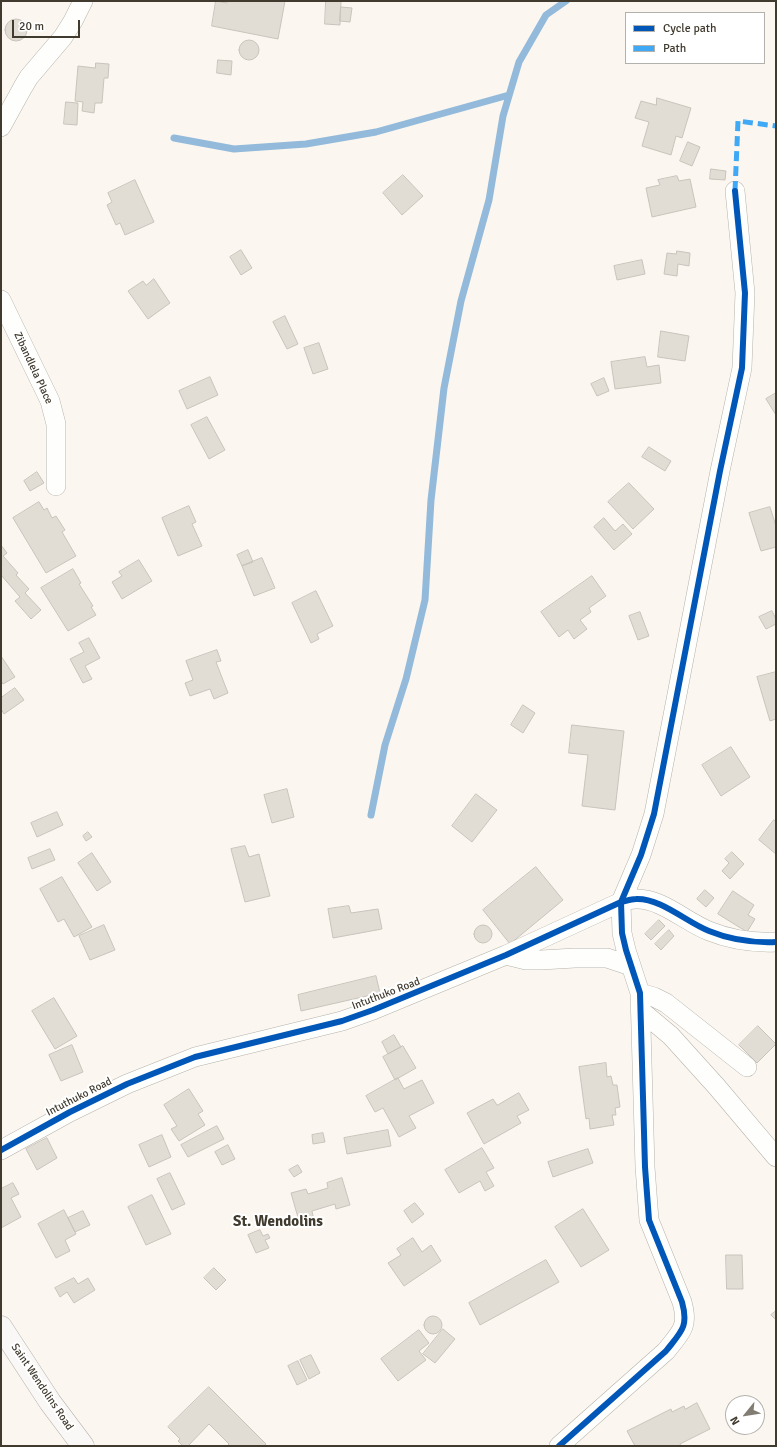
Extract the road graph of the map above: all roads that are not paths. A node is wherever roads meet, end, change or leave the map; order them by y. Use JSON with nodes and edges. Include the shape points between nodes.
{"nodes":[{"id":1,"x":82,"y":1,"type":"edge"},
{"id":2,"x":1,"y":127,"type":"edge"},
{"id":3,"x":735,"y":191,"type":"dead end"},
{"id":4,"x":1,"y":300,"type":"edge"},
{"id":5,"x":56,"y":486,"type":"dead end"},
{"id":6,"x":621,"y":902,"type":"junction"},
{"id":7,"x":776,"y":942,"type":"edge"},
{"id":8,"x":506,"y":955,"type":"junction"},
{"id":9,"x":631,"y":966,"type":"junction"},
{"id":10,"x":640,"y":1001,"type":"junction"},
{"id":11,"x":746,"y":1067,"type":"dead end"},
{"id":12,"x":1,"y":1150,"type":"edge"},
{"id":13,"x":776,"y":1157,"type":"edge"},
{"id":14,"x":1,"y":1327,"type":"edge"},
{"id":15,"x":83,"y":1446,"type":"edge"},
{"id":16,"x":559,"y":1446,"type":"edge"}],
"edges":[{"from":1,"to":2,"type":"street","via":[[63,37],[22,87]]},
{"from":3,"to":6,"type":"street","via":[[744,293],[742,368],[654,814],[641,855]]},
{"from":4,"to":5,"type":"street","name":"Zibandlela Place","via":[[50,401],[56,424]]},
{"from":6,"to":7,"type":"street","name":"Intuthuko Road","via":[[635,899],[655,902],[723,937],[744,941]]},
{"from":6,"to":8,"type":"street","name":"Intuthuko Road"},
{"from":6,"to":9,"type":"street","via":[[622,933]]},
{"from":8,"to":9,"type":"street","via":[[526,960],[607,958]]},
{"from":8,"to":12,"type":"street","name":"Intuthuko Road","via":[[342,1021],[195,1057],[127,1084]]},
{"from":9,"to":10,"type":"street"},
{"from":10,"to":11,"type":"street","via":[[654,997],[666,1003]]},
{"from":10,"to":13,"type":"street"},
{"from":10,"to":16,"type":"street","via":[[649,1220],[682,1302],[685,1321],[680,1333],[666,1351]]},
{"from":14,"to":15,"type":"street","name":"Saint Wendolins Road","via":[[50,1402]]}]}
